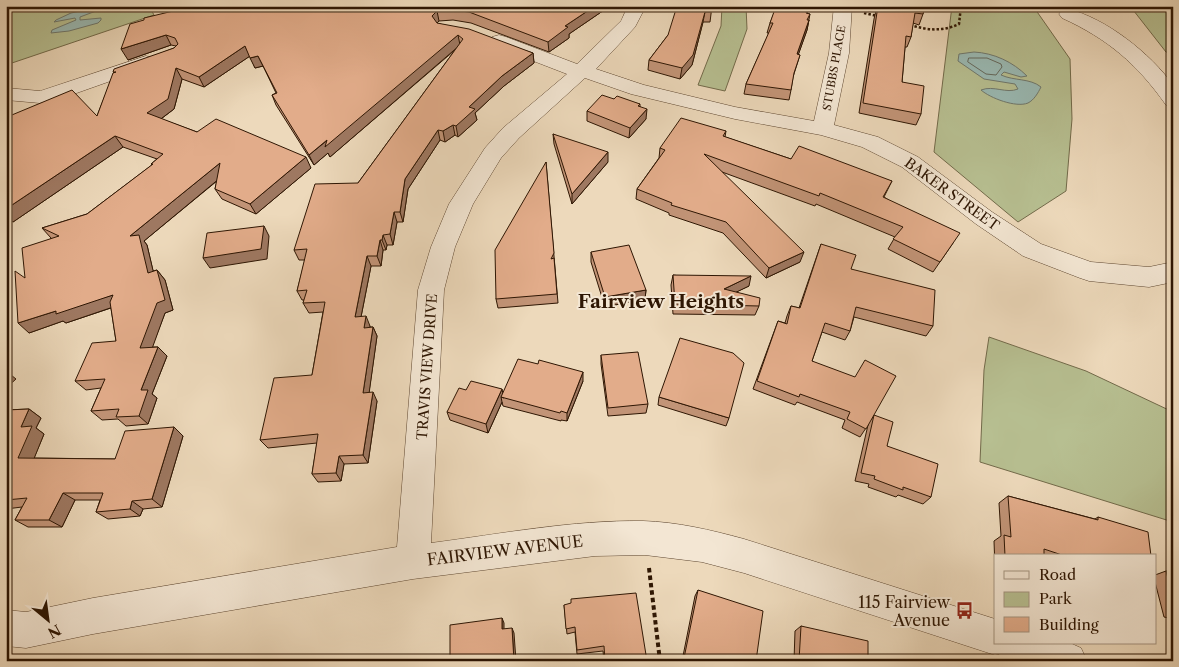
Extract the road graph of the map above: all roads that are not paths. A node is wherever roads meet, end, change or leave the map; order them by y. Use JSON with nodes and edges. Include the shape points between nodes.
{"nodes":[{"id":1,"x":637,"y":6,"type":"edge"},
{"id":2,"x":844,"y":7,"type":"edge"},
{"id":3,"x":1063,"y":14,"type":"edge"},
{"id":4,"x":484,"y":35,"type":"edge"},
{"id":5,"x":164,"y":56,"type":"edge"},
{"id":6,"x":583,"y":71,"type":"junction"},
{"id":7,"x":6,"y":94,"type":"edge"},
{"id":8,"x":1173,"y":101,"type":"edge"},
{"id":9,"x":823,"y":129,"type":"junction"},
{"id":10,"x":1173,"y":272,"type":"edge"},
{"id":11,"x":413,"y":562,"type":"junction"},
{"id":12,"x":6,"y":628,"type":"edge"},
{"id":13,"x":994,"y":637,"type":"edge"},
{"id":14,"x":1016,"y":644,"type":"edge"},
{"id":15,"x":1068,"y":661,"type":"edge"}],
"edges":[{"from":1,"to":6,"type":"street","name":"TRAVIS VIEW DRIVE","via":[[629,23]]},
{"from":2,"to":9,"type":"street","name":"STUBBS PLACE","via":[[839,53]]},
{"from":3,"to":8,"type":"street","via":[[1090,23],[1127,48],[1162,82]]},
{"from":4,"to":6,"type":"street","name":"BAKER STREET","via":[[567,68]]},
{"from":5,"to":7,"type":"street","via":[[40,97]]},
{"from":6,"to":9,"type":"street","name":"BAKER STREET","via":[[638,90]]},
{"from":6,"to":11,"type":"street","name":"TRAVIS VIEW DRIVE","via":[[493,152],[461,204],[443,247],[431,290]]},
{"from":9,"to":10,"type":"street","name":"BAKER STREET","via":[[870,142],[910,162],[1032,250],[1088,270],[1149,277]]},
{"from":11,"to":12,"type":"street","name":"FAIRVIEW AVENUE","via":[[26,630]]},
{"from":11,"to":13,"type":"street","name":"FAIRVIEW AVENUE","via":[[595,539],[645,538],[702,545]]},
{"from":14,"to":15,"type":"street"}]}
